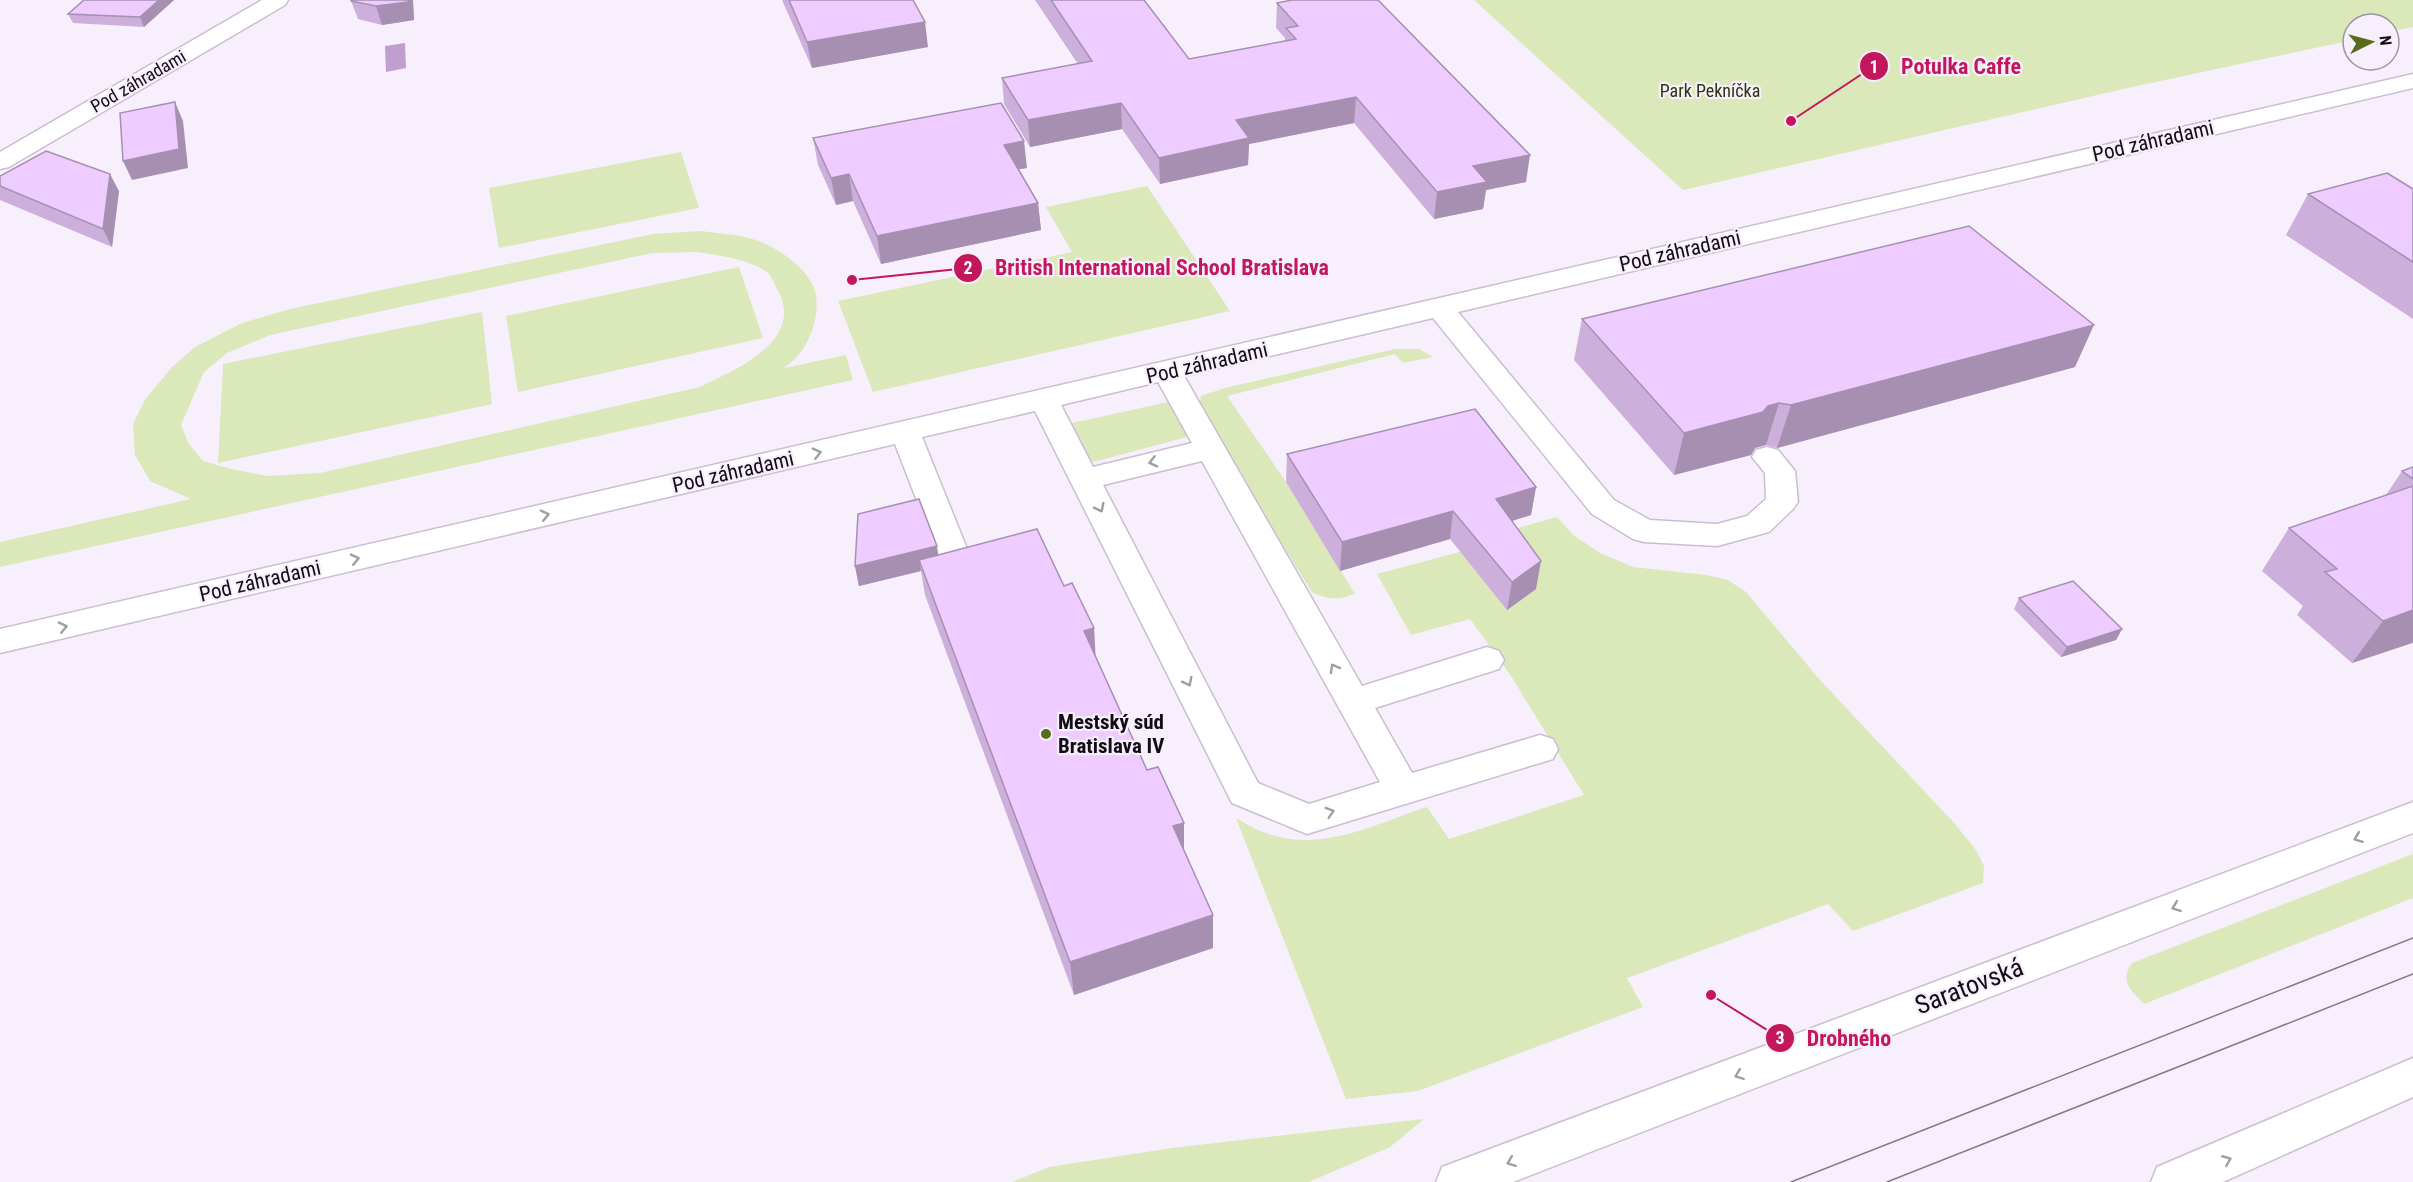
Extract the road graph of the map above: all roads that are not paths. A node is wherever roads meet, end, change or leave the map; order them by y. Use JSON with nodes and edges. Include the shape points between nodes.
{"nodes":[{"id":1,"x":274,"y":1,"type":"edge"},
{"id":2,"x":2413,"y":81,"type":"edge"},
{"id":3,"x":0,"y":162,"type":"edge"},
{"id":4,"x":1440,"y":308,"type":"junction"},
{"id":5,"x":1167,"y":372,"type":"junction"},
{"id":6,"x":1044,"y":400,"type":"junction"},
{"id":7,"x":905,"y":432,"type":"junction"},
{"id":8,"x":1210,"y":449,"type":"junction"},
{"id":9,"x":1767,"y":457,"type":"edge"},
{"id":10,"x":1085,"y":479,"type":"junction"},
{"id":11,"x":960,"y":571,"type":"edge"},
{"id":12,"x":3,"y":641,"type":"edge"},
{"id":13,"x":1488,"y":660,"type":"dead end"},
{"id":14,"x":1353,"y":702,"type":"junction"},
{"id":15,"x":1540,"y":749,"type":"dead end"},
{"id":16,"x":1403,"y":790,"type":"junction"},
{"id":17,"x":2413,"y":817,"type":"edge"},
{"id":18,"x":2413,"y":1077,"type":"edge"},
{"id":19,"x":1458,"y":1182,"type":"edge"},
{"id":20,"x":2173,"y":1182,"type":"edge"}],
"edges":[{"from":1,"to":3,"type":"street","name":"Pod záhradami"},
{"from":2,"to":4,"type":"street","name":"Pod záhradami"},
{"from":4,"to":5,"type":"street","name":"Pod záhradami"},
{"from":4,"to":9,"type":"street","via":[[1603,507],[1644,531],[1717,536],[1758,524],[1782,502],[1780,471]]},
{"from":5,"to":6,"type":"street","name":"Pod záhradami"},
{"from":5,"to":8,"type":"street"},
{"from":6,"to":7,"type":"street","name":"Pod záhradami"},
{"from":6,"to":10,"type":"street"},
{"from":7,"to":11,"type":"street"},
{"from":12,"to":7,"type":"street","name":"Pod záhradami","one_way":true},
{"from":8,"to":10,"type":"street","one_way":true},
{"from":14,"to":8,"type":"street","one_way":true},
{"from":10,"to":16,"type":"street","one_way":true,"via":[[1245,793],[1307,819]]},
{"from":13,"to":14,"type":"street"},
{"from":14,"to":16,"type":"street"},
{"from":15,"to":16,"type":"street"},
{"from":17,"to":19,"type":"street","name":"Saratovská","one_way":true},
{"from":20,"to":18,"type":"street","one_way":true}]}
